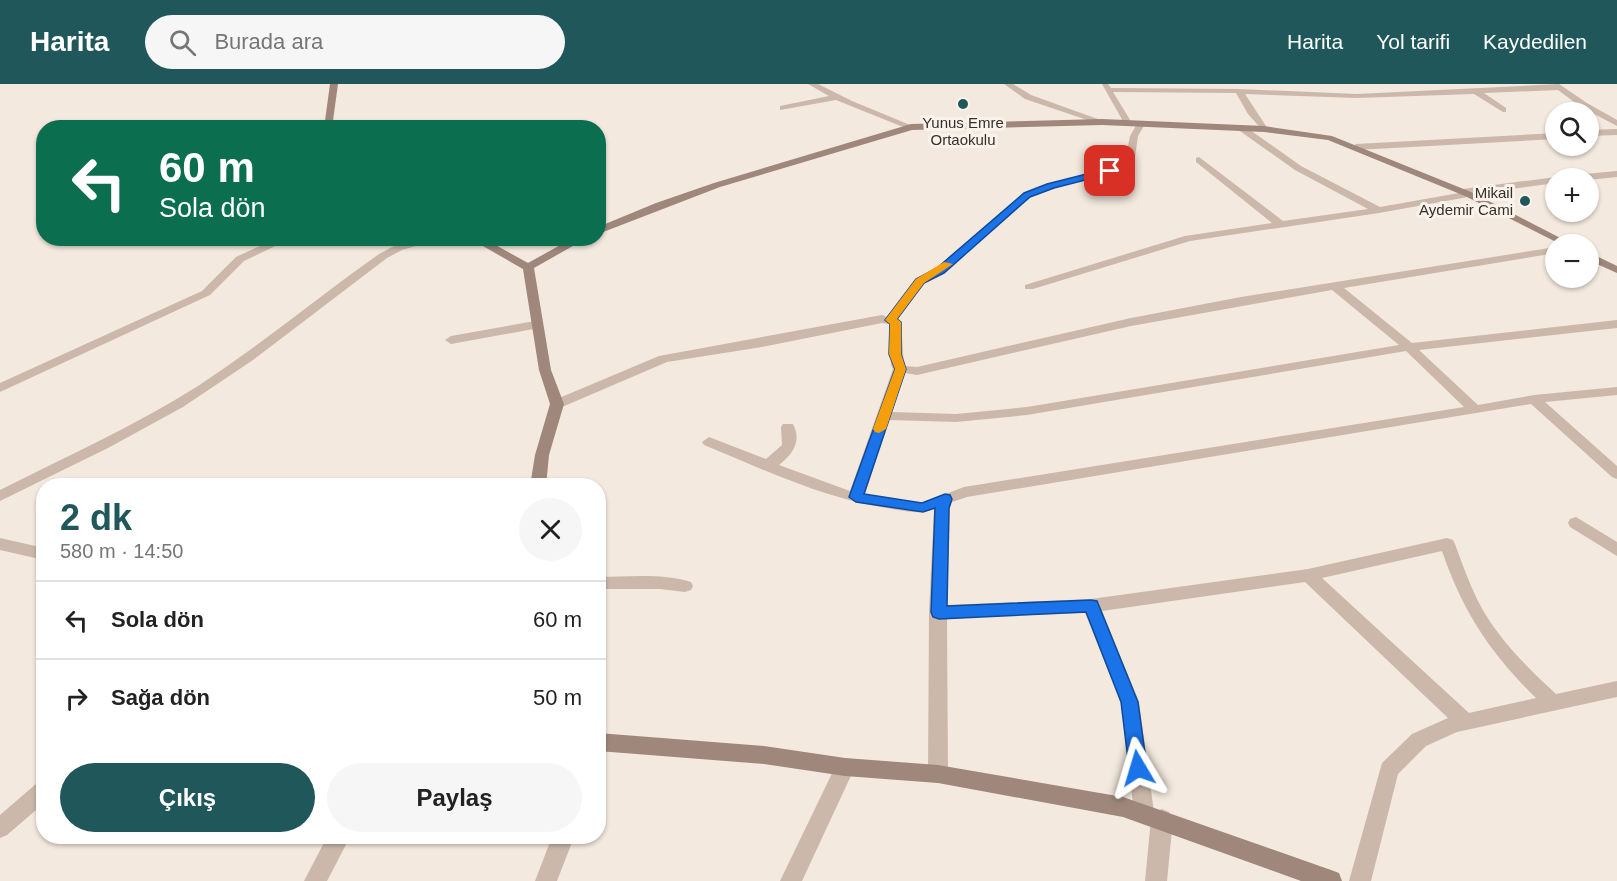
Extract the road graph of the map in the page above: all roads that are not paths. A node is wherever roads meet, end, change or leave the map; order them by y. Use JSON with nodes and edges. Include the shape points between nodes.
{"nodes":[{"id":1,"x":333,"y":84,"type":"edge"},
{"id":2,"x":812,"y":84,"type":"edge"},
{"id":3,"x":1008,"y":84,"type":"edge"},
{"id":4,"x":1258,"y":84,"type":"edge"},
{"id":5,"x":1558,"y":86,"type":"edge"},
{"id":6,"x":1106,"y":87,"type":"edge"},
{"id":7,"x":1239,"y":91,"type":"junction"},
{"id":8,"x":1475,"y":91,"type":"junction"},
{"id":9,"x":1265,"y":92,"type":"junction"},
{"id":10,"x":837,"y":97,"type":"junction"},
{"id":11,"x":783,"y":108,"type":"dead end"},
{"id":12,"x":1503,"y":110,"type":"dead end"},
{"id":13,"x":329,"y":120,"type":"edge"},
{"id":14,"x":1102,"y":122,"type":"junction"},
{"id":15,"x":1128,"y":123,"type":"junction"},
{"id":16,"x":1617,"y":123,"type":"edge"},
{"id":17,"x":1141,"y":124,"type":"junction"},
{"id":18,"x":911,"y":127,"type":"junction"},
{"id":19,"x":1240,"y":128,"type":"junction"},
{"id":20,"x":1264,"y":129,"type":"junction"},
{"id":21,"x":1617,"y":132,"type":"edge"},
{"id":22,"x":1599,"y":133,"type":"edge"},
{"id":23,"x":1545,"y":136,"type":"edge"},
{"id":24,"x":1356,"y":147,"type":"junction"},
{"id":25,"x":1199,"y":160,"type":"dead end"},
{"id":26,"x":1617,"y":174,"type":"edge"},
{"id":27,"x":1599,"y":176,"type":"edge"},
{"id":28,"x":1545,"y":182,"type":"edge"},
{"id":29,"x":1465,"y":193,"type":"junction"},
{"id":30,"x":1379,"y":210,"type":"junction"},
{"id":31,"x":1281,"y":225,"type":"junction"},
{"id":32,"x":606,"y":228,"type":"edge"},
{"id":33,"x":1547,"y":234,"type":"edge"},
{"id":34,"x":269,"y":246,"type":"edge"},
{"id":35,"x":406,"y":246,"type":"edge"},
{"id":36,"x":489,"y":246,"type":"edge"},
{"id":37,"x":567,"y":246,"type":"edge"},
{"id":38,"x":1545,"y":252,"type":"edge"},
{"id":39,"x":1599,"y":261,"type":"edge"},
{"id":40,"x":528,"y":267,"type":"junction"},
{"id":41,"x":1617,"y":270,"type":"edge"},
{"id":42,"x":1333,"y":285,"type":"junction"},
{"id":43,"x":1029,"y":287,"type":"dead end"},
{"id":44,"x":891,"y":320,"type":"junction"},
{"id":45,"x":1617,"y":324,"type":"edge"},
{"id":46,"x":536,"y":325,"type":"junction"},
{"id":47,"x":451,"y":340,"type":"dead end"},
{"id":48,"x":1409,"y":347,"type":"junction"},
{"id":49,"x":900,"y":369,"type":"junction"},
{"id":50,"x":0,"y":388,"type":"edge"},
{"id":51,"x":1617,"y":391,"type":"edge"},
{"id":52,"x":1534,"y":399,"type":"junction"},
{"id":53,"x":557,"y":404,"type":"junction"},
{"id":54,"x":1475,"y":410,"type":"junction"},
{"id":55,"x":885,"y":415,"type":"junction"},
{"id":56,"x":788,"y":427,"type":"dead end"},
{"id":57,"x":709,"y":442,"type":"dead end"},
{"id":58,"x":768,"y":465,"type":"junction"},
{"id":59,"x":1617,"y":474,"type":"edge"},
{"id":60,"x":37,"y":478,"type":"edge"},
{"id":61,"x":539,"y":478,"type":"edge"},
{"id":62,"x":36,"y":479,"type":"edge"},
{"id":63,"x":0,"y":496,"type":"edge"},
{"id":64,"x":856,"y":497,"type":"junction"},
{"id":65,"x":945,"y":499,"type":"junction"},
{"id":66,"x":1576,"y":523,"type":"dead end"},
{"id":67,"x":0,"y":544,"type":"edge"},
{"id":68,"x":1617,"y":550,"type":"edge"},
{"id":69,"x":36,"y":552,"type":"edge"},
{"id":70,"x":1308,"y":575,"type":"junction"},
{"id":71,"x":606,"y":583,"type":"edge"},
{"id":72,"x":685,"y":586,"type":"dead end"},
{"id":73,"x":1091,"y":606,"type":"junction"},
{"id":74,"x":939,"y":612,"type":"junction"},
{"id":75,"x":1617,"y":689,"type":"edge"},
{"id":76,"x":1553,"y":703,"type":"junction"},
{"id":77,"x":1465,"y":721,"type":"junction"},
{"id":78,"x":606,"y":745,"type":"edge"},
{"id":79,"x":845,"y":767,"type":"junction"},
{"id":80,"x":938,"y":774,"type":"junction"},
{"id":81,"x":36,"y":797,"type":"edge"},
{"id":82,"x":1153,"y":816,"type":"junction"},
{"id":83,"x":0,"y":828,"type":"edge"},
{"id":84,"x":335,"y":844,"type":"edge"},
{"id":85,"x":560,"y":844,"type":"edge"},
{"id":86,"x":315,"y":881,"type":"edge"},
{"id":87,"x":546,"y":881,"type":"edge"},
{"id":88,"x":791,"y":881,"type":"edge"},
{"id":89,"x":1156,"y":881,"type":"edge"},
{"id":90,"x":1331,"y":881,"type":"edge"},
{"id":91,"x":1360,"y":881,"type":"edge"}],
"edges":[{"from":1,"to":13,"type":"street"},
{"from":2,"to":10,"type":"street"},
{"from":3,"to":14,"type":"street","via":[[1028,97]]},
{"from":4,"to":9,"type":"street"},
{"from":5,"to":8,"type":"street"},
{"from":5,"to":16,"type":"street"},
{"from":6,"to":7,"type":"street"},
{"from":6,"to":15,"type":"street"},
{"from":7,"to":9,"type":"street"},
{"from":7,"to":20,"type":"street"},
{"from":8,"to":9,"type":"street","via":[[1357,96]]},
{"from":8,"to":12,"type":"street"},
{"from":10,"to":11,"type":"street"},
{"from":10,"to":18,"type":"street"},
{"from":14,"to":15,"type":"street"},
{"from":14,"to":18,"type":"street"},
{"from":15,"to":17,"type":"street"},
{"from":17,"to":19,"type":"street"},
{"from":17,"to":44,"type":"street","via":[[1124,164],[1027,195],[940,270],[920,281]]},
{"from":18,"to":32,"type":"street","via":[[717,185]]},
{"from":19,"to":20,"type":"street"},
{"from":19,"to":30,"type":"street","via":[[1298,168]]},
{"from":20,"to":24,"type":"street","via":[[1329,138]]},
{"from":21,"to":22,"type":"street"},
{"from":23,"to":24,"type":"street"},
{"from":24,"to":29,"type":"street"},
{"from":25,"to":31,"type":"street"},
{"from":26,"to":27,"type":"street"},
{"from":28,"to":29,"type":"street"},
{"from":29,"to":30,"type":"street"},
{"from":29,"to":33,"type":"street"},
{"from":30,"to":31,"type":"street"},
{"from":31,"to":43,"type":"street","via":[[1189,238]]},
{"from":34,"to":50,"type":"street","via":[[240,259],[206,293]]},
{"from":35,"to":60,"type":"street","via":[[382,256],[265,346],[185,400],[118,439]]},
{"from":36,"to":40,"type":"street"},
{"from":37,"to":40,"type":"street"},
{"from":38,"to":42,"type":"street"},
{"from":39,"to":41,"type":"street"},
{"from":40,"to":46,"type":"street"},
{"from":42,"to":48,"type":"street"},
{"from":42,"to":49,"type":"street","via":[[1141,320],[926,369]]},
{"from":44,"to":49,"type":"street","via":[[895,322],[895,354]]},
{"from":44,"to":53,"type":"street","via":[[664,359]]},
{"from":45,"to":48,"type":"street"},
{"from":46,"to":47,"type":"street"},
{"from":46,"to":53,"type":"street","via":[[544,370]]},
{"from":48,"to":54,"type":"street"},
{"from":48,"to":55,"type":"street","via":[[1027,411],[950,420]]},
{"from":49,"to":55,"type":"street"},
{"from":51,"to":52,"type":"street"},
{"from":52,"to":54,"type":"street"},
{"from":52,"to":59,"type":"street"},
{"from":53,"to":61,"type":"street"},
{"from":54,"to":65,"type":"street","via":[[975,490]]},
{"from":55,"to":64,"type":"street"},
{"from":56,"to":58,"type":"street","via":[[789,446]]},
{"from":57,"to":58,"type":"street"},
{"from":58,"to":64,"type":"street","via":[[836,493]]},
{"from":62,"to":63,"type":"street"},
{"from":64,"to":65,"type":"street","via":[[923,508]]},
{"from":65,"to":74,"type":"street"},
{"from":66,"to":68,"type":"street"},
{"from":67,"to":69,"type":"street"},
{"from":70,"to":73,"type":"street"},
{"from":70,"to":76,"type":"street","via":[[1447,544],[1483,624],[1513,663]]},
{"from":70,"to":77,"type":"street"},
{"from":71,"to":72,"type":"street"},
{"from":73,"to":74,"type":"street"},
{"from":73,"to":82,"type":"street","via":[[1130,702]]},
{"from":74,"to":80,"type":"street"},
{"from":75,"to":76,"type":"street"},
{"from":76,"to":77,"type":"street"},
{"from":77,"to":91,"type":"street","via":[[1419,740],[1389,769]]},
{"from":78,"to":79,"type":"street","via":[[764,754]]},
{"from":79,"to":80,"type":"street"},
{"from":79,"to":88,"type":"street"},
{"from":80,"to":82,"type":"street"},
{"from":81,"to":83,"type":"street"},
{"from":82,"to":89,"type":"street"},
{"from":82,"to":90,"type":"street"},
{"from":84,"to":86,"type":"street"},
{"from":85,"to":87,"type":"street"}]}
